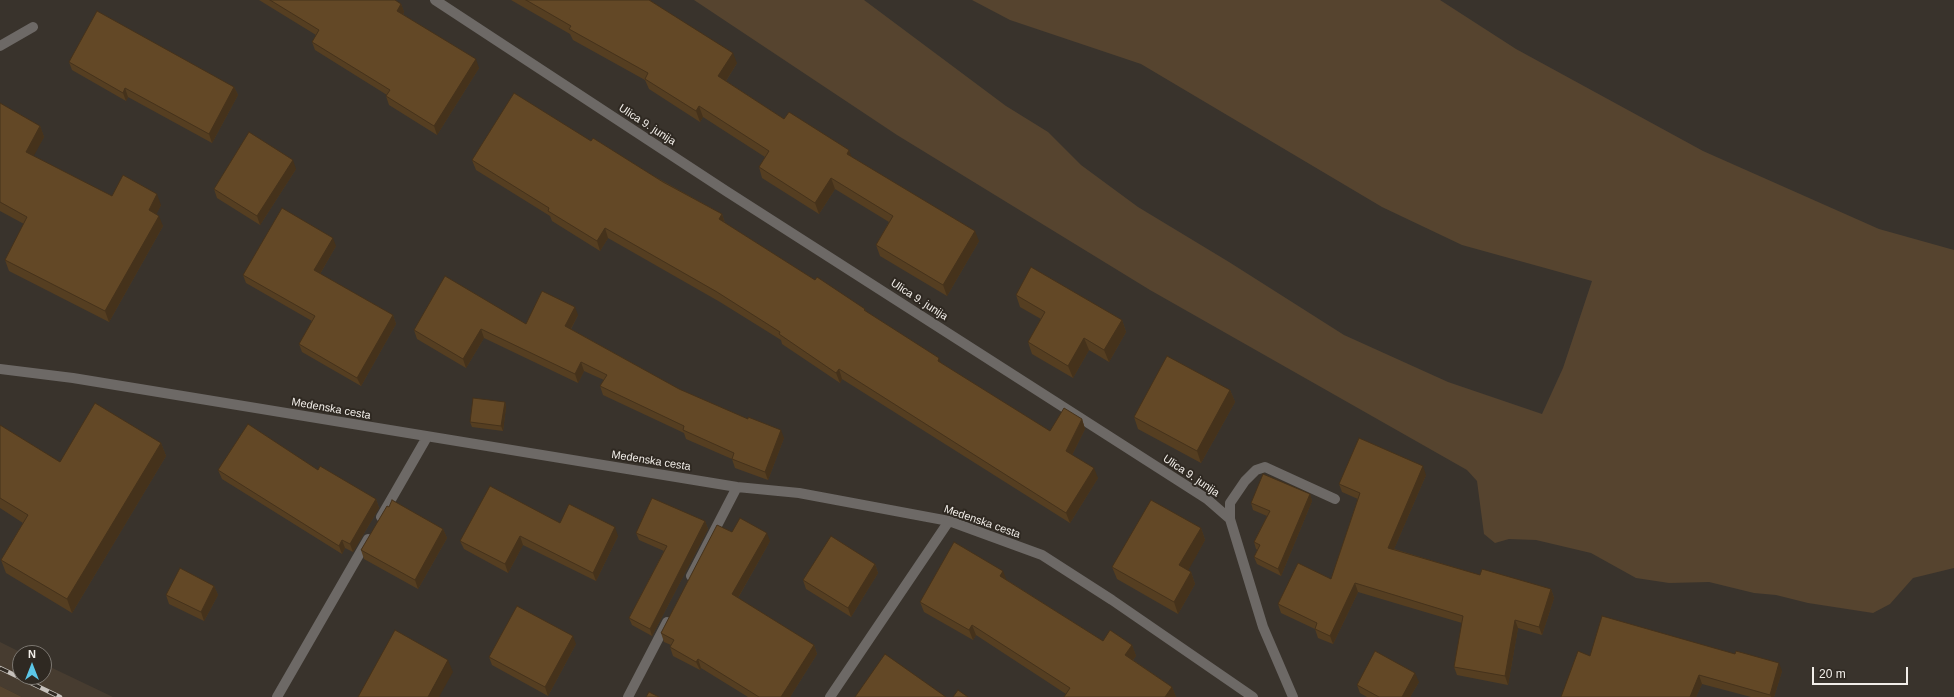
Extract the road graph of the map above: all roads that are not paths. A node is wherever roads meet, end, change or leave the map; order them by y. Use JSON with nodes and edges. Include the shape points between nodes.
{"nodes":[{"id":1,"x":435,"y":0,"type":"edge"},
{"id":2,"x":33,"y":27,"type":"dead end"},
{"id":3,"x":0,"y":46,"type":"edge"},
{"id":4,"x":0,"y":368,"type":"edge"},
{"id":5,"x":427,"y":437,"type":"junction"},
{"id":6,"x":737,"y":487,"type":"junction"},
{"id":7,"x":1335,"y":499,"type":"dead end"},
{"id":8,"x":1230,"y":519,"type":"junction"},
{"id":9,"x":949,"y":521,"type":"junction"},
{"id":10,"x":686,"y":585,"type":"edge"},
{"id":11,"x":672,"y":613,"type":"edge"},
{"id":12,"x":277,"y":697,"type":"edge"},
{"id":13,"x":628,"y":697,"type":"edge"},
{"id":14,"x":830,"y":697,"type":"edge"},
{"id":15,"x":1253,"y":697,"type":"edge"},
{"id":16,"x":1293,"y":697,"type":"edge"}],
"edges":[{"from":1,"to":8,"type":"street","name":"Ulica 9. junija","via":[[739,200],[1207,499]]},
{"from":2,"to":3,"type":"street"},
{"from":4,"to":5,"type":"street","name":"Medenska cesta"},
{"from":5,"to":6,"type":"street","name":"Medenska cesta"},
{"from":5,"to":12,"type":"street"},
{"from":6,"to":9,"type":"street","name":"Medenska cesta","via":[[799,493]]},
{"from":6,"to":10,"type":"street"},
{"from":7,"to":8,"type":"street","via":[[1265,467],[1256,470],[1245,481],[1230,503]]},
{"from":8,"to":16,"type":"street","via":[[1263,628]]},
{"from":9,"to":14,"type":"street"},
{"from":9,"to":15,"type":"street","name":"Medenska cesta","via":[[1042,555]]},
{"from":11,"to":13,"type":"street"}]}
